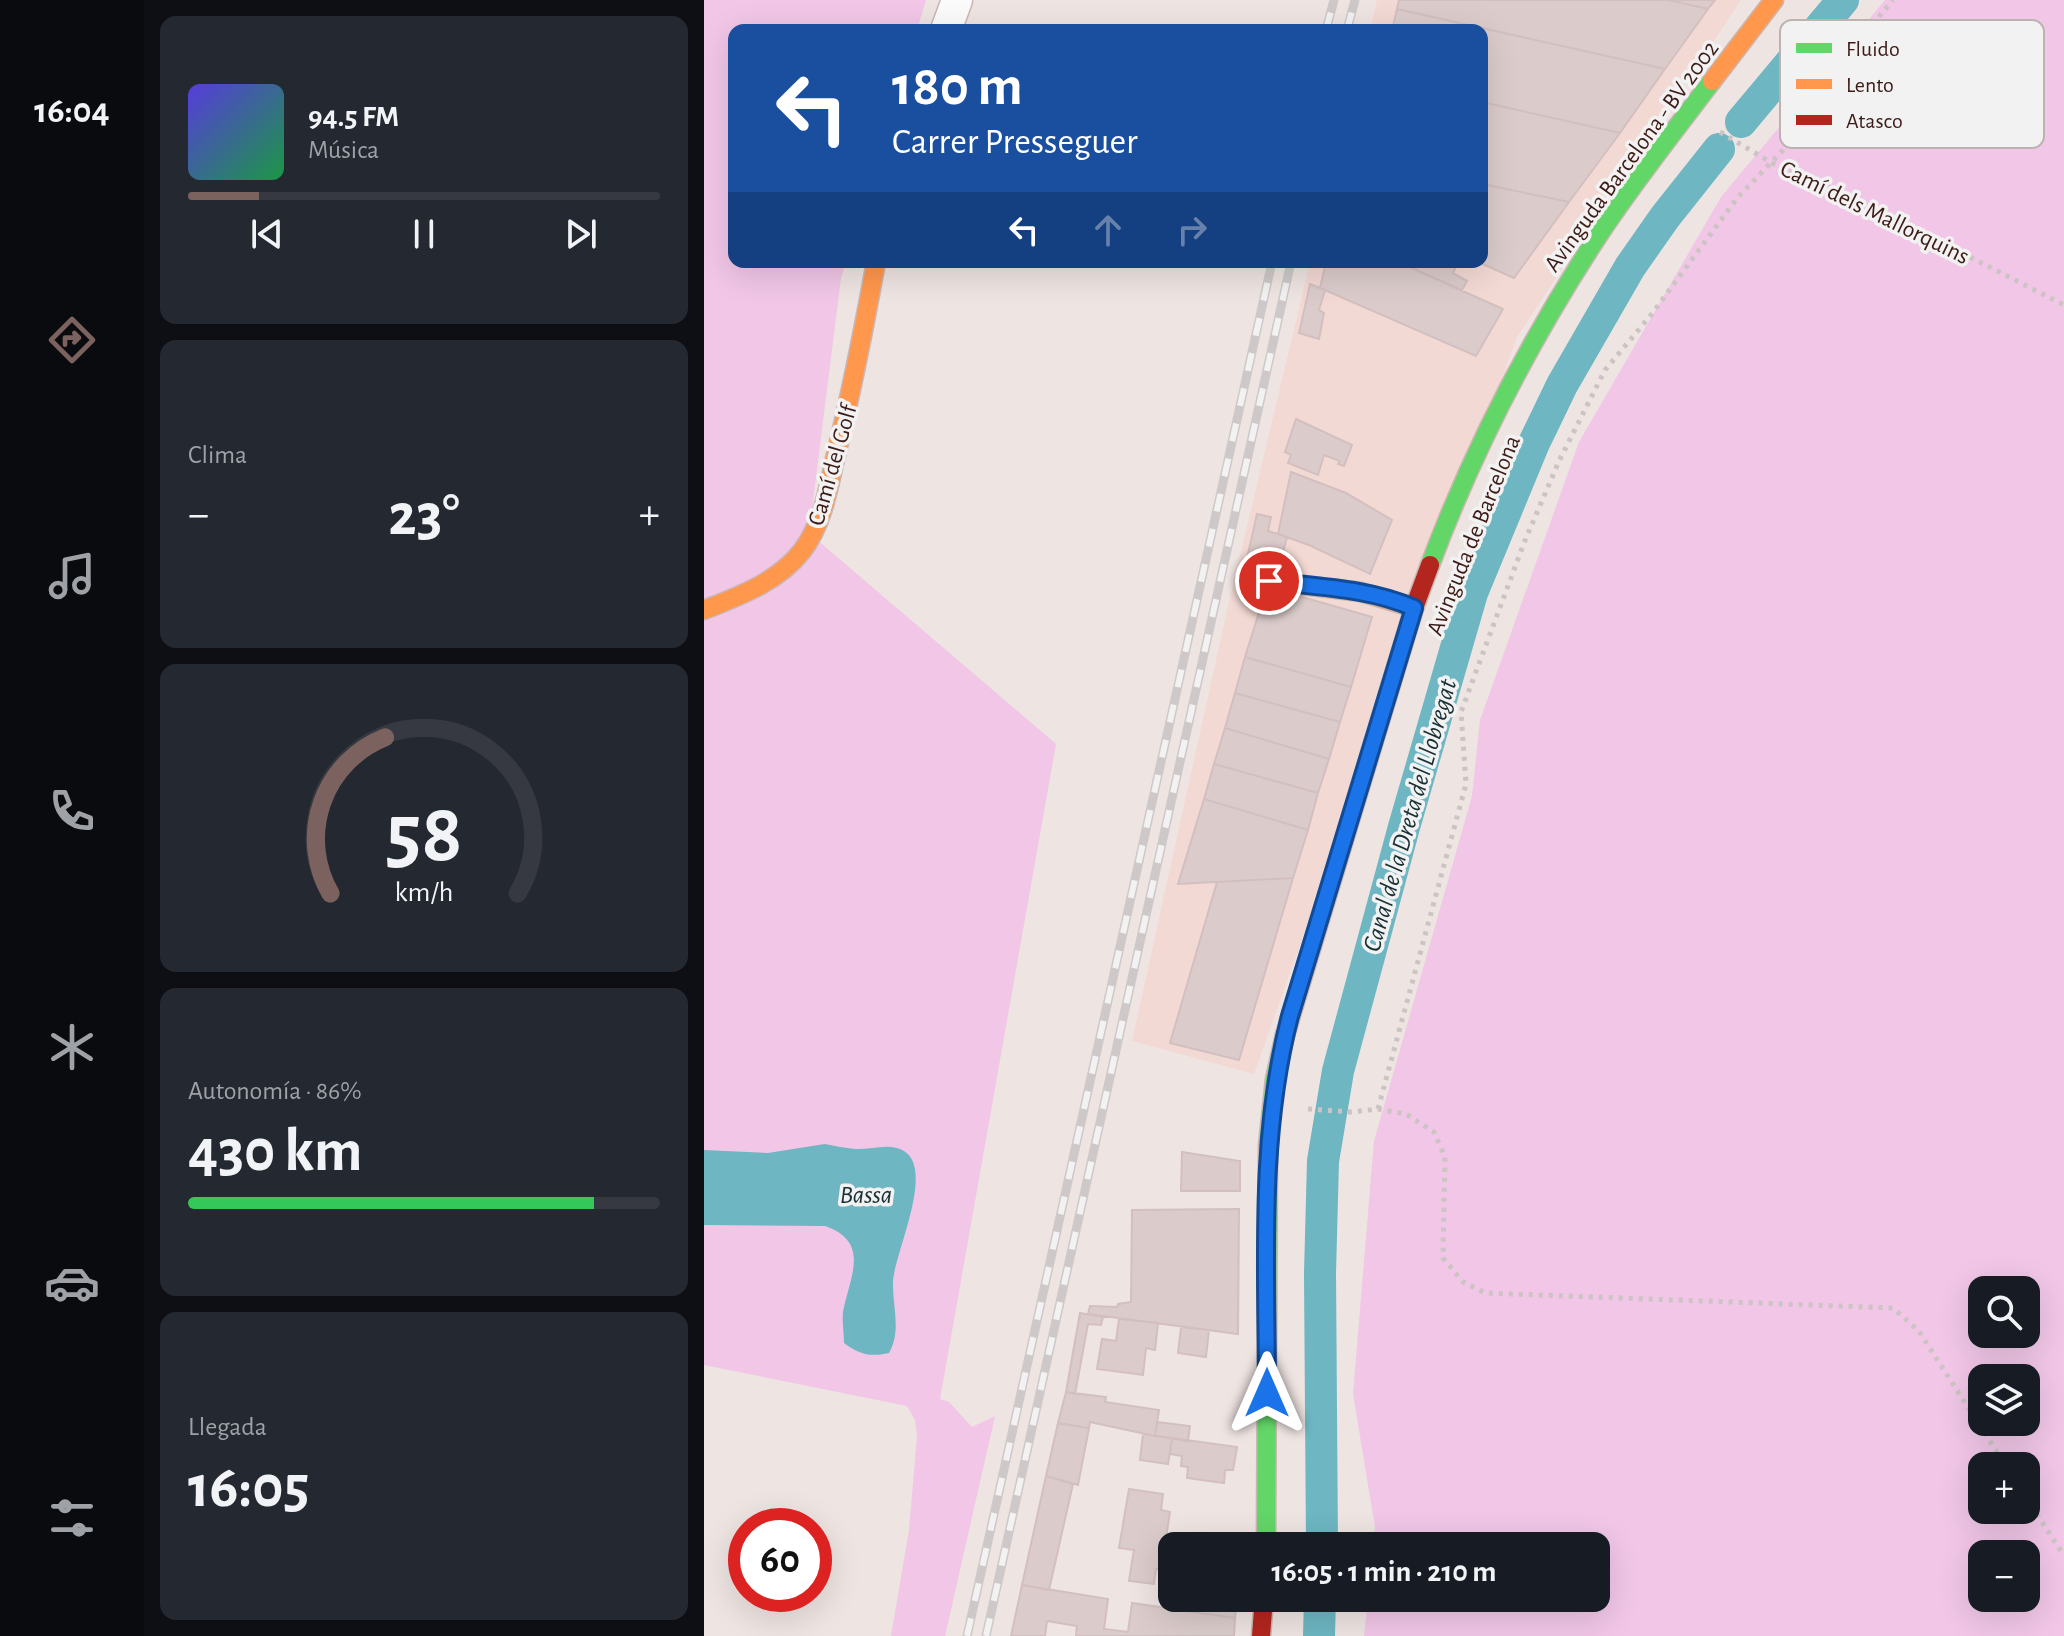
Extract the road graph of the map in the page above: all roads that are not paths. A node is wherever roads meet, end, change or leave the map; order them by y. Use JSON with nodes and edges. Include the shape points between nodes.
{"nodes":[{"id":1,"x":957,"y":0,"type":"edge"},
{"id":2,"x":1774,"y":0,"type":"edge"},
{"id":3,"x":948,"y":24,"type":"edge"},
{"id":4,"x":875,"y":268,"type":"edge"},
{"id":5,"x":1269,"y":581,"type":"dead end"},
{"id":6,"x":1414,"y":608,"type":"junction"},
{"id":7,"x":704,"y":610,"type":"edge"},
{"id":8,"x":1266,"y":1532,"type":"edge"},
{"id":9,"x":1263,"y":1612,"type":"edge"},
{"id":10,"x":1261,"y":1636,"type":"edge"}],
"edges":[{"from":1,"to":3,"type":"street"},
{"from":2,"to":6,"type":"main road","name":"Avinguda Barcelona - BV 2002","via":[[1614,213],[1537,334],[1465,476]]},
{"from":4,"to":7,"type":"main road","name":"Camí del Golf","via":[[852,395],[810,540],[774,577]]},
{"from":5,"to":6,"type":"main road","via":[[1365,593]]},
{"from":6,"to":8,"type":"main road","name":"Avinguda Barcelona - BV 2002","via":[[1275,1079],[1268,1146]]},
{"from":9,"to":10,"type":"main road"}]}
